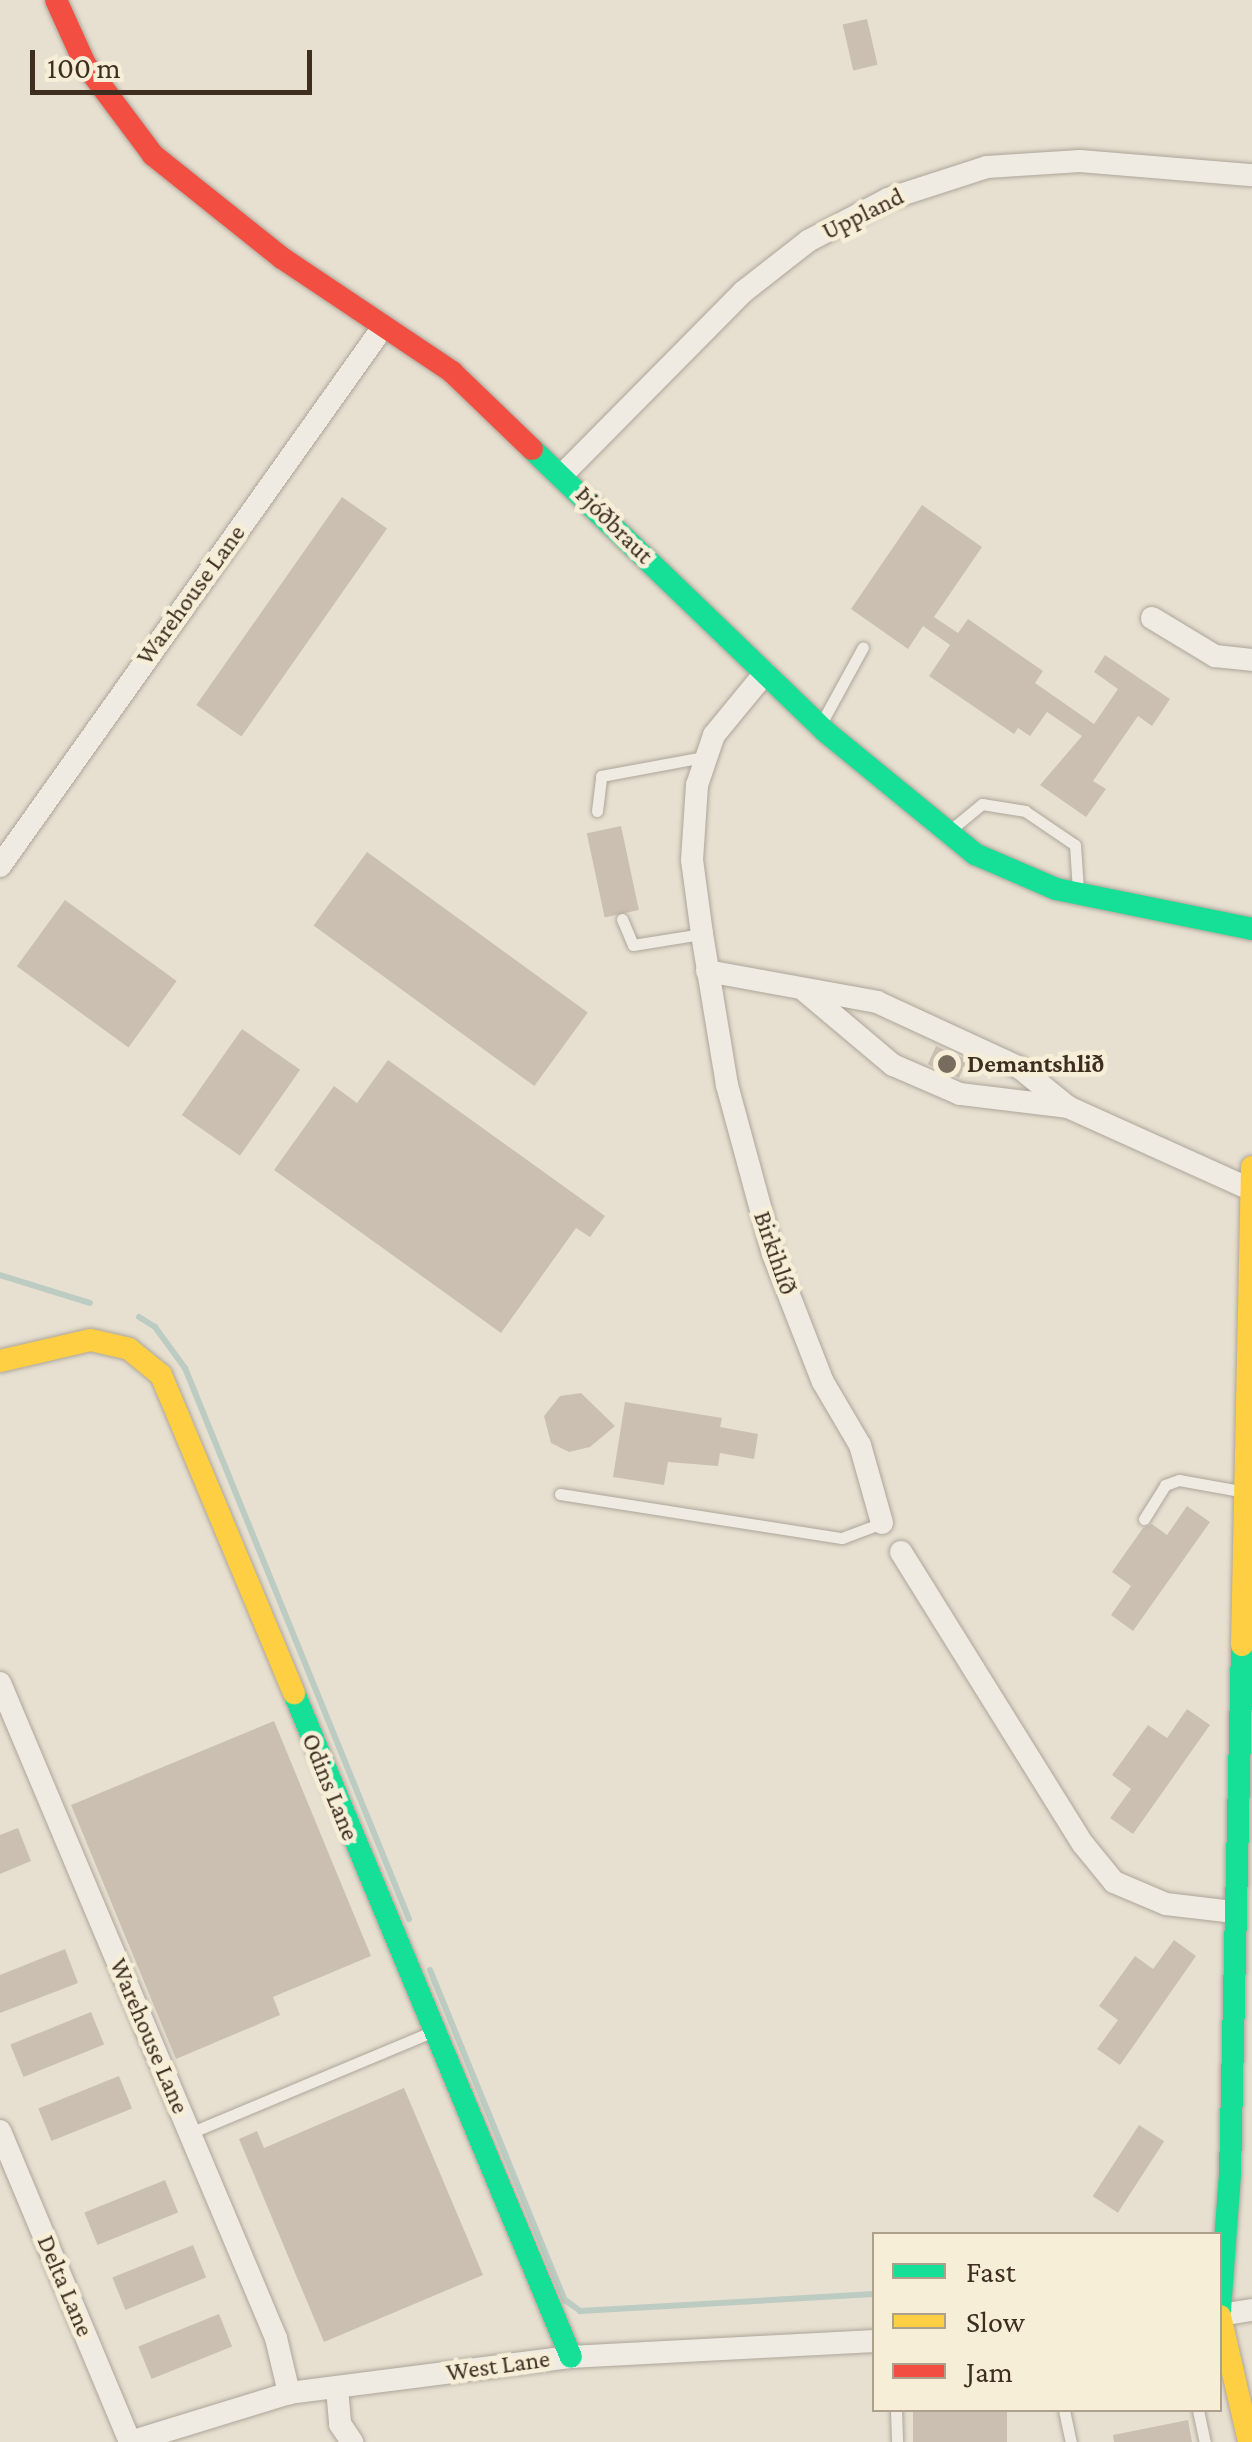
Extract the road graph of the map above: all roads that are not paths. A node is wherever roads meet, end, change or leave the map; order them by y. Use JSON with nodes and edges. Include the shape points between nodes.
{"nodes":[{"id":1,"x":56,"y":0,"type":"edge"},
{"id":2,"x":1252,"y":175,"type":"edge"},
{"id":3,"x":383,"y":326,"type":"junction"},
{"id":4,"x":563,"y":474,"type":"junction"},
{"id":5,"x":1152,"y":618,"type":"dead end"},
{"id":6,"x":864,"y":647,"type":"dead end"},
{"id":7,"x":1252,"y":660,"type":"edge"},
{"id":8,"x":765,"y":673,"type":"junction"},
{"id":9,"x":820,"y":726,"type":"junction"},
{"id":10,"x":704,"y":756,"type":"junction"},
{"id":11,"x":598,"y":811,"type":"dead end"},
{"id":12,"x":947,"y":834,"type":"junction"},
{"id":13,"x":0,"y":866,"type":"edge"},
{"id":14,"x":1077,"y":894,"type":"junction"},
{"id":15,"x":622,"y":919,"type":"dead end"},
{"id":16,"x":1252,"y":929,"type":"edge"},
{"id":17,"x":702,"y":934,"type":"junction"},
{"id":18,"x":707,"y":970,"type":"junction"},
{"id":19,"x":802,"y":989,"type":"junction"},
{"id":20,"x":1068,"y":1107,"type":"junction"},
{"id":21,"x":1251,"y":1178,"type":"edge"},
{"id":22,"x":1250,"y":1330,"type":"edge"},
{"id":23,"x":0,"y":1361,"type":"edge"},
{"id":24,"x":1244,"y":1492,"type":"junction"},
{"id":25,"x":560,"y":1494,"type":"dead end"},
{"id":26,"x":1144,"y":1519,"type":"dead end"},
{"id":27,"x":882,"y":1523,"type":"joint"},
{"id":28,"x":901,"y":1552,"type":"dead end"},
{"id":29,"x":1246,"y":1638,"type":"edge"},
{"id":30,"x":0,"y":1683,"type":"edge"},
{"id":31,"x":1244,"y":1851,"type":"edge"},
{"id":32,"x":1233,"y":1912,"type":"junction"},
{"id":33,"x":431,"y":2032,"type":"junction"},
{"id":34,"x":0,"y":2131,"type":"edge"},
{"id":35,"x":190,"y":2134,"type":"junction"},
{"id":36,"x":1222,"y":2286,"type":"edge"},
{"id":37,"x":1252,"y":2310,"type":"edge"},
{"id":38,"x":1222,"y":2314,"type":"edge"},
{"id":39,"x":1222,"y":2323,"type":"edge"},
{"id":40,"x":872,"y":2342,"type":"edge"},
{"id":41,"x":570,"y":2357,"type":"junction"},
{"id":42,"x":337,"y":2388,"type":"junction"},
{"id":43,"x":288,"y":2393,"type":"junction"},
{"id":44,"x":896,"y":2412,"type":"edge"},
{"id":45,"x":1064,"y":2412,"type":"edge"},
{"id":46,"x":1198,"y":2412,"type":"edge"},
{"id":47,"x":130,"y":2442,"type":"edge"},
{"id":48,"x":352,"y":2442,"type":"edge"},
{"id":49,"x":897,"y":2442,"type":"edge"},
{"id":50,"x":1071,"y":2442,"type":"edge"},
{"id":51,"x":1205,"y":2442,"type":"edge"},
{"id":52,"x":1249,"y":2442,"type":"edge"}],
"edges":[{"from":1,"to":3,"type":"street","name":"Þjóðbraut","via":[[85,64],[153,155],[213,207]]},
{"from":2,"to":4,"type":"street","name":"Uppland","via":[[1080,160],[987,168],[888,199],[808,241],[743,292]]},
{"from":3,"to":4,"type":"street","name":"Þjóðbraut","via":[[452,372]]},
{"from":3,"to":13,"type":"street","name":"Warehouse Lane"},
{"from":4,"to":8,"type":"street","name":"Þjóðbraut"},
{"from":5,"to":7,"type":"street","via":[[1215,656]]},
{"from":6,"to":9,"type":"lane"},
{"from":8,"to":9,"type":"street","name":"Þjóðbraut"},
{"from":8,"to":10,"type":"street","name":"Birkihlíð"},
{"from":9,"to":12,"type":"street","name":"Þjóðbraut"},
{"from":10,"to":11,"type":"lane","via":[[601,776]]},
{"from":10,"to":17,"type":"street","name":"Birkihlíð","via":[[692,819]]},
{"from":12,"to":14,"type":"street","name":"Þjóðbraut","via":[[1018,876]]},
{"from":12,"to":14,"type":"lane","via":[[982,804],[1024,812],[1075,845]]},
{"from":14,"to":16,"type":"street","name":"Þjóðbraut"},
{"from":15,"to":17,"type":"lane","via":[[633,945]]},
{"from":17,"to":18,"type":"street","name":"Birkihlíð"},
{"from":18,"to":19,"type":"street"},
{"from":18,"to":27,"type":"street","name":"Birkihlíð","via":[[726,1084],[772,1254],[823,1382],[860,1445]]},
{"from":19,"to":20,"type":"street","via":[[877,1002],[1020,1068]]},
{"from":19,"to":20,"type":"street","via":[[893,1065],[960,1094]]},
{"from":20,"to":21,"type":"street"},
{"from":21,"to":22,"type":"street"},
{"from":22,"to":24,"type":"street"},
{"from":23,"to":33,"type":"street","name":"Odins Lane","via":[[91,1340],[129,1348],[161,1375]]},
{"from":24,"to":26,"type":"lane","via":[[1179,1480],[1165,1485]]},
{"from":24,"to":29,"type":"street"},
{"from":25,"to":27,"type":"lane","via":[[842,1538]]},
{"from":28,"to":32,"type":"street","via":[[1083,1844],[1114,1882],[1166,1904]]},
{"from":29,"to":31,"type":"street"},
{"from":30,"to":35,"type":"street","name":"Warehouse Lane"},
{"from":31,"to":32,"type":"street"},
{"from":32,"to":36,"type":"street"},
{"from":33,"to":35,"type":"lane"},
{"from":33,"to":41,"type":"street","name":"Odins Lane"},
{"from":34,"to":47,"type":"street","name":"Delta Lane"},
{"from":35,"to":43,"type":"street","name":"Warehouse Lane","via":[[276,2338]]},
{"from":37,"to":38,"type":"street"},
{"from":39,"to":52,"type":"street"},
{"from":40,"to":41,"type":"street","name":"West Lane"},
{"from":41,"to":42,"type":"street","name":"West Lane"},
{"from":42,"to":43,"type":"street","name":"West Lane"},
{"from":42,"to":48,"type":"street","via":[[340,2424]]},
{"from":43,"to":47,"type":"street","name":"West Lane"},
{"from":44,"to":49,"type":"lane"},
{"from":45,"to":50,"type":"lane"},
{"from":46,"to":51,"type":"lane"}]}
